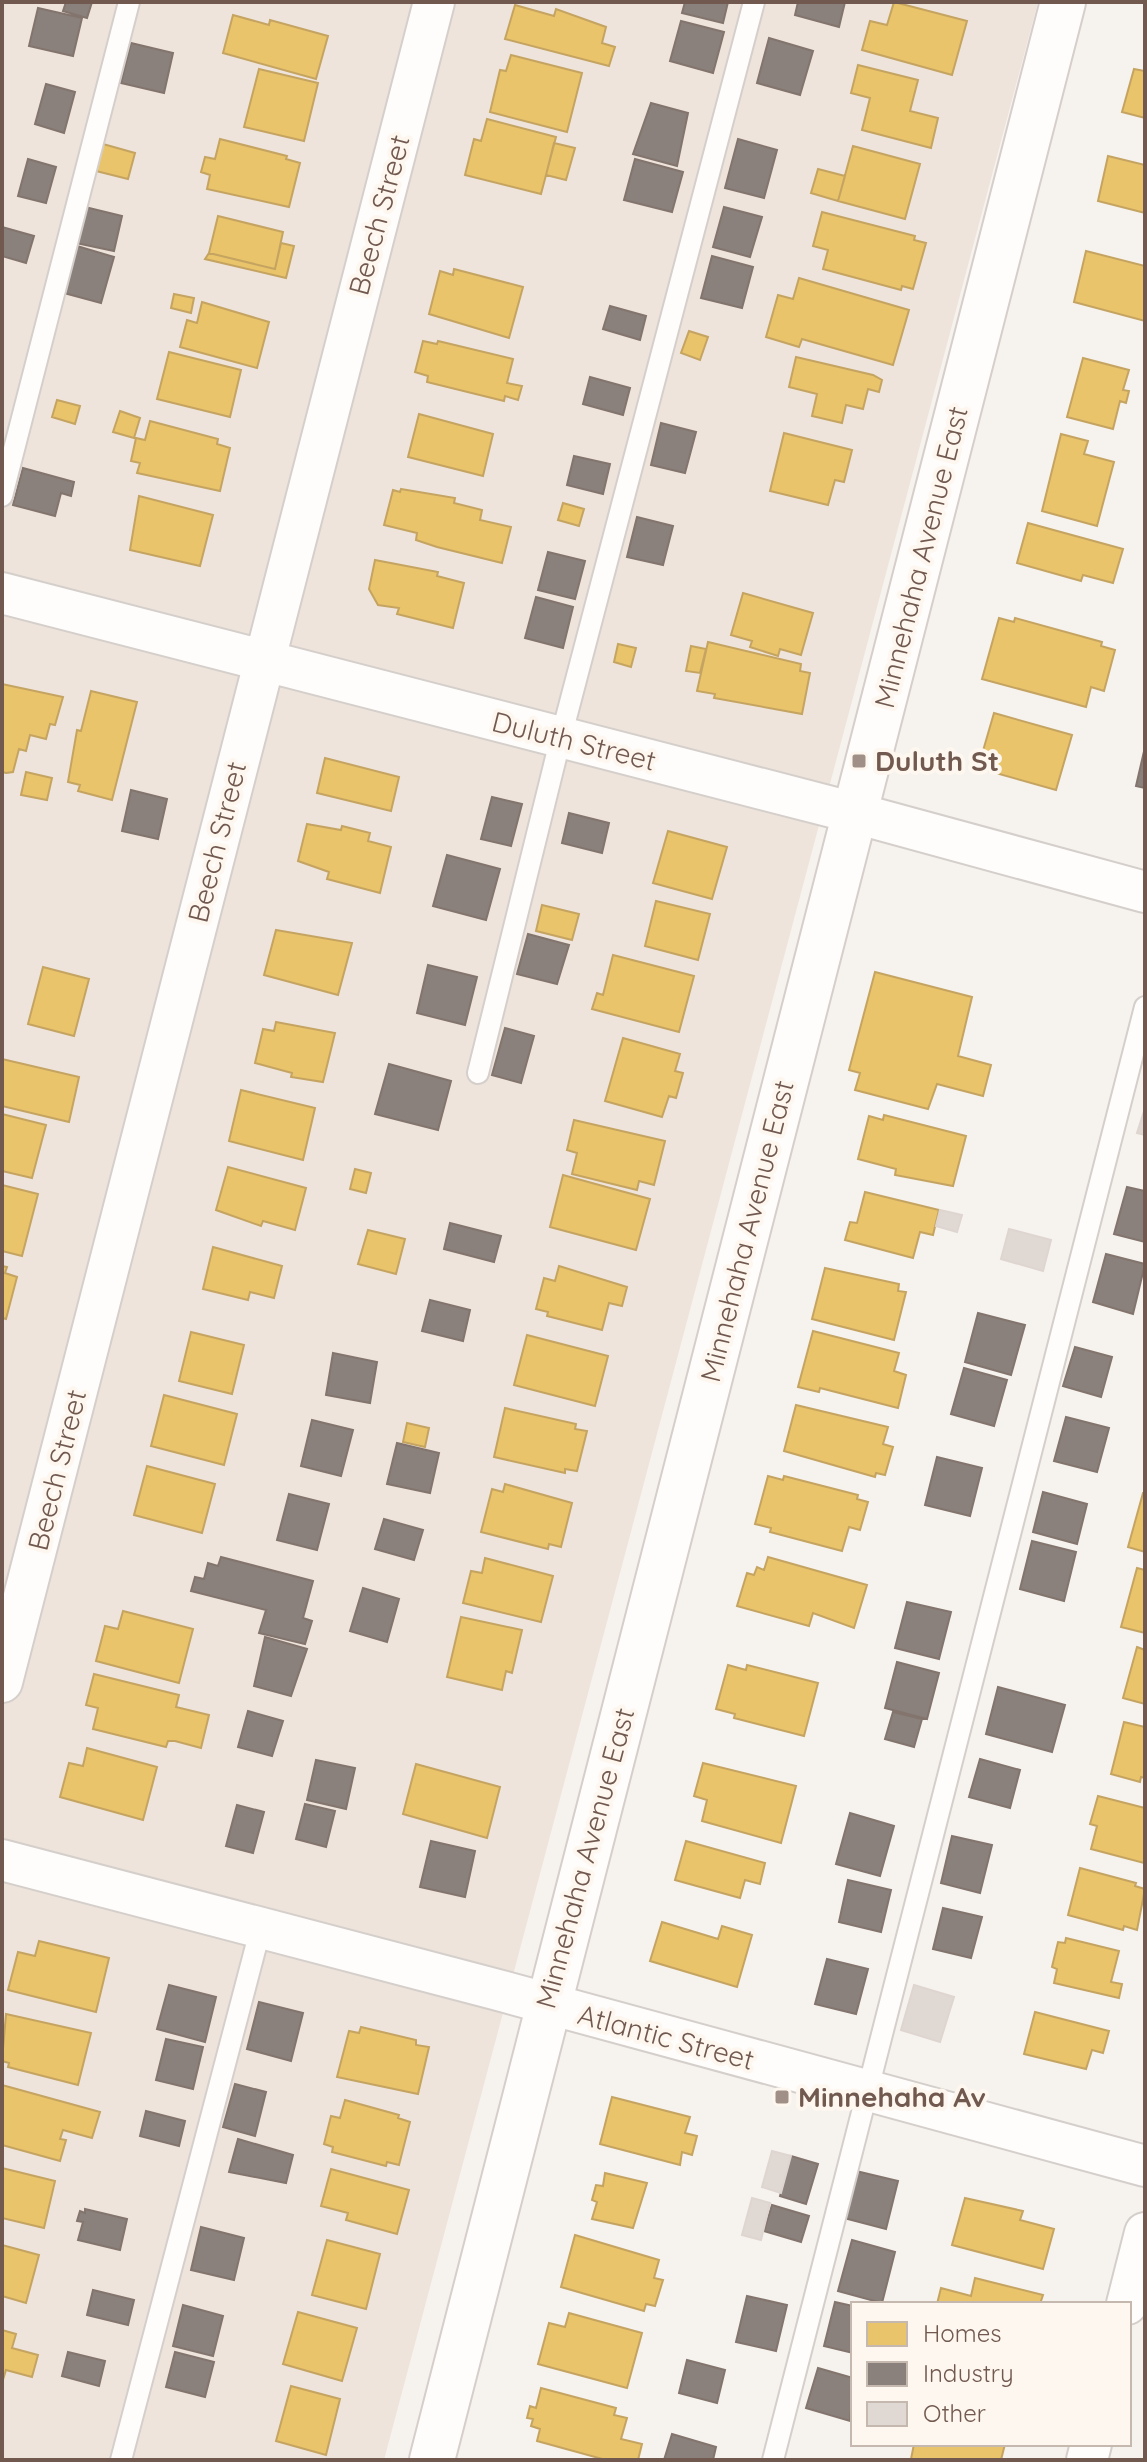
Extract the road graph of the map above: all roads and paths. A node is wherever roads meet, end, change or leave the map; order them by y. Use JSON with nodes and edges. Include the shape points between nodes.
{"nodes":[{"id":1,"x":129,"y":2,"type":"edge"},
{"id":2,"x":434,"y":2,"type":"edge"},
{"id":3,"x":754,"y":2,"type":"edge"},
{"id":4,"x":1063,"y":2,"type":"edge"},
{"id":5,"x":2,"y":496,"type":"edge"},
{"id":6,"x":2,"y":593,"type":"edge"},
{"id":7,"x":264,"y":661,"type":"junction"},
{"id":8,"x":561,"y":737,"type":"junction"},
{"id":9,"x":855,"y":813,"type":"junction"},
{"id":10,"x":1145,"y":892,"type":"edge"},
{"id":11,"x":1145,"y":1007,"type":"edge"},
{"id":12,"x":478,"y":1073,"type":"dead end"},
{"id":13,"x":2,"y":1682,"type":"edge"},
{"id":14,"x":2,"y":1860,"type":"edge"},
{"id":15,"x":261,"y":1927,"type":"junction"},
{"id":16,"x":547,"y":2005,"type":"junction"},
{"id":17,"x":867,"y":2091,"type":"junction"},
{"id":18,"x":1145,"y":2166,"type":"edge"},
{"id":19,"x":1145,"y":2233,"type":"edge"},
{"id":20,"x":1128,"y":2302,"type":"edge"},
{"id":21,"x":121,"y":2460,"type":"edge"},
{"id":22,"x":432,"y":2460,"type":"edge"},
{"id":23,"x":773,"y":2460,"type":"edge"}],
"edges":[{"from":1,"to":5,"type":"lane"},
{"from":2,"to":7,"type":"street","name":"Beech Street"},
{"from":3,"to":8,"type":"lane"},
{"from":4,"to":9,"type":"main road","name":"Minnehaha Avenue East"},
{"from":6,"to":7,"type":"street","name":"Duluth Street"},
{"from":7,"to":8,"type":"street","name":"Duluth Street"},
{"from":7,"to":13,"type":"street","name":"Beech Street"},
{"from":8,"to":9,"type":"street","name":"Duluth Street"},
{"from":8,"to":12,"type":"lane"},
{"from":9,"to":10,"type":"street","name":"Duluth Street"},
{"from":9,"to":16,"type":"main road","name":"Minnehaha Avenue East"},
{"from":11,"to":17,"type":"lane"},
{"from":14,"to":15,"type":"street","name":"Atlantic Street"},
{"from":15,"to":16,"type":"street","name":"Atlantic Street"},
{"from":15,"to":21,"type":"lane"},
{"from":16,"to":17,"type":"street","name":"Atlantic Street"},
{"from":16,"to":22,"type":"main road","name":"Minnehaha Avenue East"},
{"from":17,"to":18,"type":"street","name":"Atlantic Street"},
{"from":17,"to":23,"type":"lane"},
{"from":19,"to":20,"type":"street"}]}
